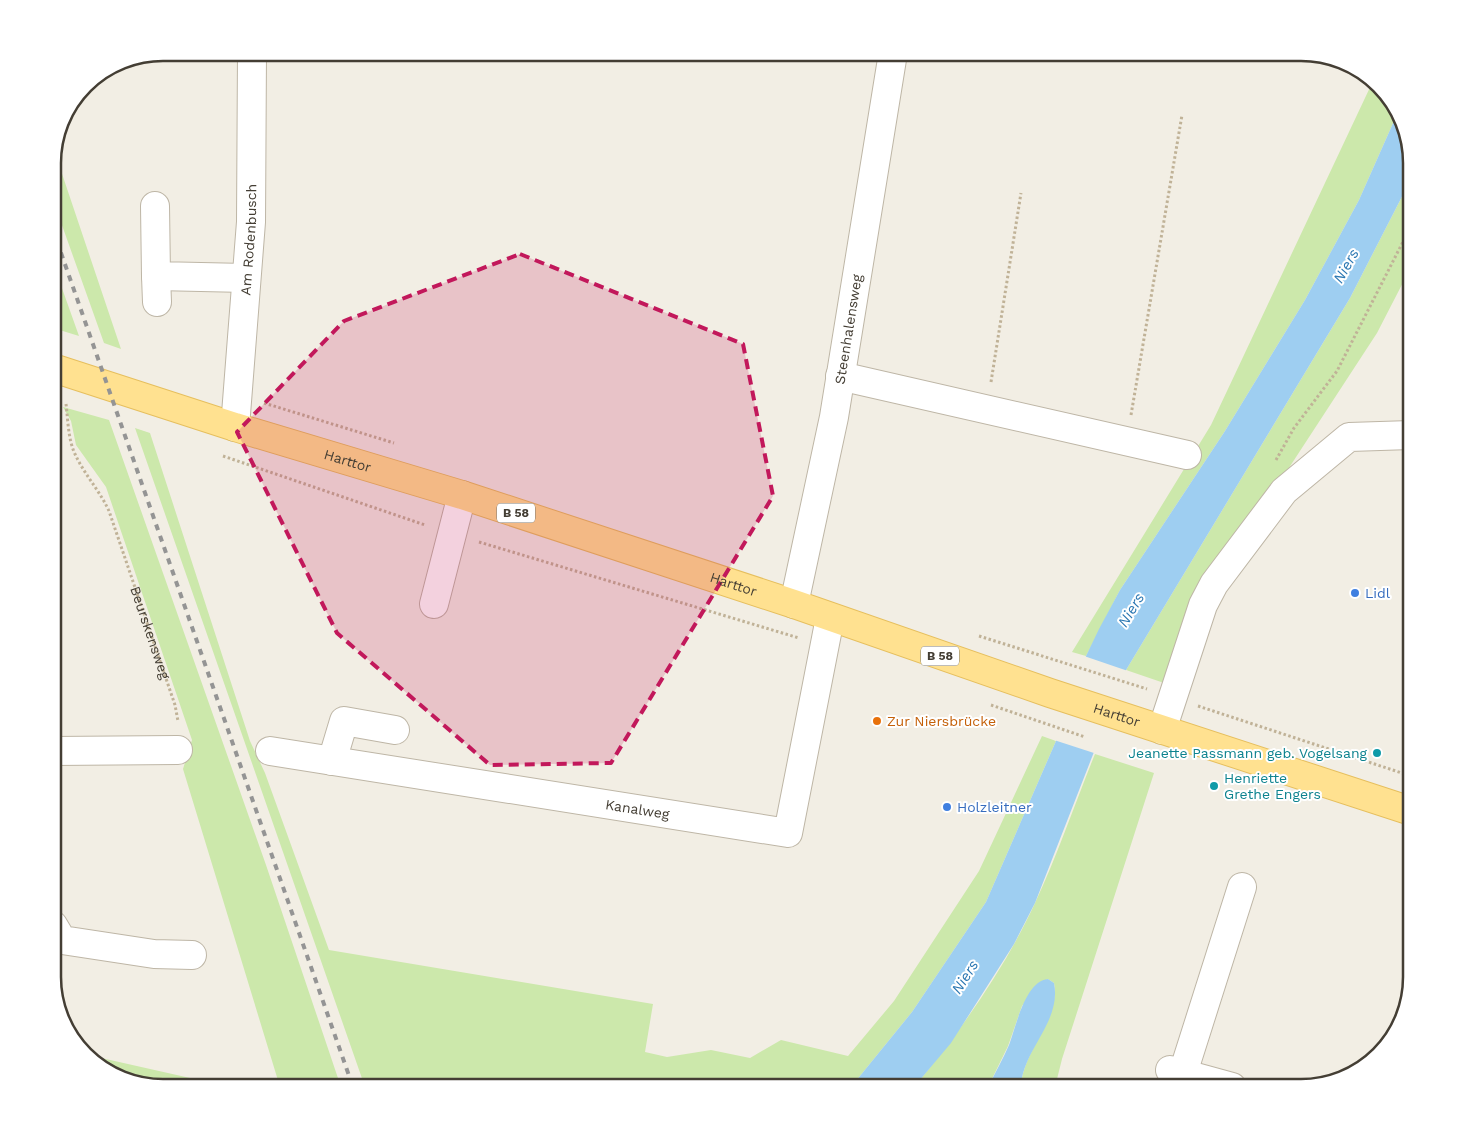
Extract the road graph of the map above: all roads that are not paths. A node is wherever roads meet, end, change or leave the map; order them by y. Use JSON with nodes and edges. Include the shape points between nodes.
{"nodes":[{"id":1,"x":251,"y":61,"type":"edge"},
{"id":2,"x":892,"y":61,"type":"edge"},
{"id":3,"x":155,"y":206,"type":"dead end"},
{"id":4,"x":246,"y":278,"type":"junction"},
{"id":5,"x":61,"y":371,"type":"edge"},
{"id":6,"x":840,"y":376,"type":"junction"},
{"id":7,"x":235,"y":427,"type":"junction"},
{"id":8,"x":1403,"y":435,"type":"edge"},
{"id":9,"x":1187,"y":455,"type":"dead end"},
{"id":10,"x":462,"y":495,"type":"junction"},
{"id":11,"x":434,"y":604,"type":"dead end"},
{"id":12,"x":794,"y":604,"type":"junction"},
{"id":13,"x":830,"y":618,"type":"junction"},
{"id":14,"x":395,"y":730,"type":"dead end"},
{"id":15,"x":1162,"y":730,"type":"junction"},
{"id":16,"x":178,"y":750,"type":"road end"},
{"id":17,"x":61,"y":751,"type":"edge"},
{"id":18,"x":270,"y":751,"type":"dead end"},
{"id":19,"x":332,"y":761,"type":"junction"},
{"id":20,"x":1403,"y":808,"type":"edge"},
{"id":21,"x":1242,"y":887,"type":"dead end"},
{"id":22,"x":61,"y":938,"type":"edge"},
{"id":23,"x":192,"y":955,"type":"dead end"},
{"id":24,"x":1202,"y":1079,"type":"edge"}],
"edges":[{"from":1,"to":4,"type":"street","name":"Am Rodenbusch","via":[[250,222]]},
{"from":2,"to":6,"type":"street","name":"Steenhalensweg"},
{"from":3,"to":4,"type":"street","via":[[157,289]]},
{"from":4,"to":7,"type":"street","name":"Am Rodenbusch"},
{"from":5,"to":7,"type":"main road","name":"Harttor","number":"B 58"},
{"from":6,"to":9,"type":"street"},
{"from":6,"to":12,"type":"street","name":"Steenhalensweg"},
{"from":7,"to":10,"type":"main road","name":"Harttor","number":"B 58"},
{"from":8,"to":15,"type":"street","via":[[1349,437],[1284,491],[1214,584],[1203,605]]},
{"from":10,"to":11,"type":"street"},
{"from":10,"to":12,"type":"main road","name":"Harttor","number":"B 58"},
{"from":12,"to":13,"type":"main road","name":"Harttor","number":"B 58"},
{"from":13,"to":15,"type":"main road","name":"Harttor","number":"B 58"},
{"from":13,"to":19,"type":"street","name":"Kanalweg","via":[[788,833]]},
{"from":14,"to":19,"type":"street","via":[[344,720]]},
{"from":15,"to":20,"type":"main road","name":"Harttor","number":"B 58"},
{"from":16,"to":17,"type":"street"},
{"from":18,"to":19,"type":"street","name":"Kanalweg"},
{"from":21,"to":24,"type":"street","via":[[1176,1071]]},
{"from":22,"to":23,"type":"street","via":[[154,954]]}]}
